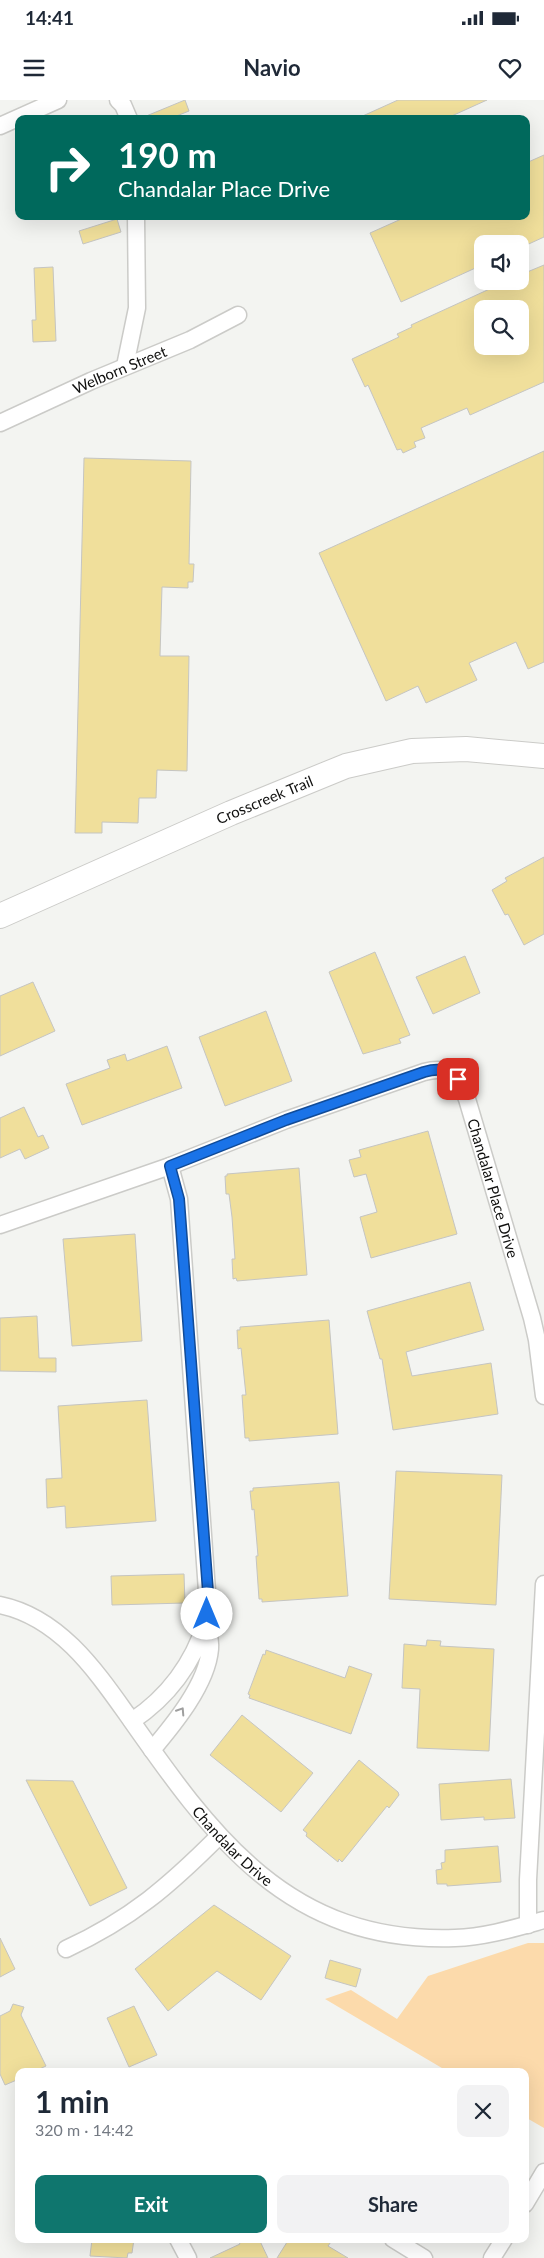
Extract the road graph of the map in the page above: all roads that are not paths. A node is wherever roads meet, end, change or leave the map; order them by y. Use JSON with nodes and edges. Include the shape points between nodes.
{"nodes":[{"id":1,"x":58,"y":100,"type":"edge"},
{"id":2,"x":118,"y":100,"type":"edge"},
{"id":3,"x":25,"y":115,"type":"edge"},
{"id":4,"x":127,"y":115,"type":"edge"},
{"id":5,"x":15,"y":119,"type":"edge"},
{"id":6,"x":0,"y":126,"type":"edge"},
{"id":7,"x":136,"y":220,"type":"edge"},
{"id":8,"x":238,"y":315,"type":"dead end"},
{"id":9,"x":125,"y":366,"type":"junction"},
{"id":10,"x":0,"y":423,"type":"edge"},
{"id":11,"x":544,"y":756,"type":"edge"},
{"id":12,"x":0,"y":916,"type":"edge"},
{"id":13,"x":170,"y":1166,"type":"junction"},
{"id":14,"x":0,"y":1225,"type":"edge"},
{"id":15,"x":544,"y":1396,"type":"edge"},
{"id":16,"x":544,"y":1584,"type":"edge"},
{"id":17,"x":0,"y":1605,"type":"edge"},
{"id":18,"x":206,"y":1622,"type":"junction"},
{"id":19,"x":132,"y":1722,"type":"junction"},
{"id":20,"x":152,"y":1750,"type":"junction"},
{"id":21,"x":219,"y":1836,"type":"junction"},
{"id":22,"x":544,"y":1920,"type":"edge"},
{"id":23,"x":528,"y":1925,"type":"junction"},
{"id":24,"x":66,"y":1948,"type":"dead end"},
{"id":25,"x":544,"y":2172,"type":"edge"},
{"id":26,"x":529,"y":2197,"type":"edge"},
{"id":27,"x":180,"y":2243,"type":"edge"},
{"id":28,"x":400,"y":2243,"type":"edge"},
{"id":29,"x":501,"y":2243,"type":"edge"},
{"id":30,"x":188,"y":2258,"type":"edge"},
{"id":31,"x":424,"y":2258,"type":"edge"},
{"id":32,"x":492,"y":2258,"type":"edge"}],
"edges":[{"from":1,"to":3,"type":"street"},
{"from":2,"to":4,"type":"street"},
{"from":5,"to":6,"type":"street"},
{"from":7,"to":9,"type":"street","via":[[138,308]]},
{"from":8,"to":9,"type":"street","name":"Welborn Street","via":[[190,340]]},
{"from":9,"to":10,"type":"street","name":"Welborn Street"},
{"from":11,"to":12,"type":"street","name":"Crosscreek Trail","via":[[466,749],[412,751],[346,766],[231,812]]},
{"from":13,"to":14,"type":"street","name":"Chandalar Place Drive"},
{"from":13,"to":15,"type":"street","name":"Chandalar Place Drive","via":[[286,1120],[424,1072],[434,1069],[451,1073],[458,1079],[467,1099],[532,1318]]},
{"from":13,"to":18,"type":"street","via":[[179,1199],[208,1592]]},
{"from":16,"to":23,"type":"street"},
{"from":17,"to":19,"type":"street","name":"Chandalar Drive","via":[[32,1617],[65,1638],[92,1666]]},
{"from":18,"to":19,"type":"street","via":[[201,1639],[180,1675],[162,1698]]},
{"from":20,"to":18,"type":"street","one_way":true,"via":[[203,1677],[210,1651]]},
{"from":19,"to":20,"type":"street","name":"Chandalar Drive"},
{"from":20,"to":21,"type":"street","name":"Chandalar Drive"},
{"from":21,"to":23,"type":"street","name":"Chandalar Drive","via":[[249,1866],[289,1897],[351,1925],[404,1936],[454,1938]]},
{"from":21,"to":24,"type":"street","via":[[166,1887],[129,1915],[104,1931]]},
{"from":22,"to":23,"type":"street","name":"Chandalar Drive"},
{"from":25,"to":26,"type":"street"},
{"from":27,"to":30,"type":"street"},
{"from":28,"to":31,"type":"street"},
{"from":29,"to":32,"type":"street"}]}
